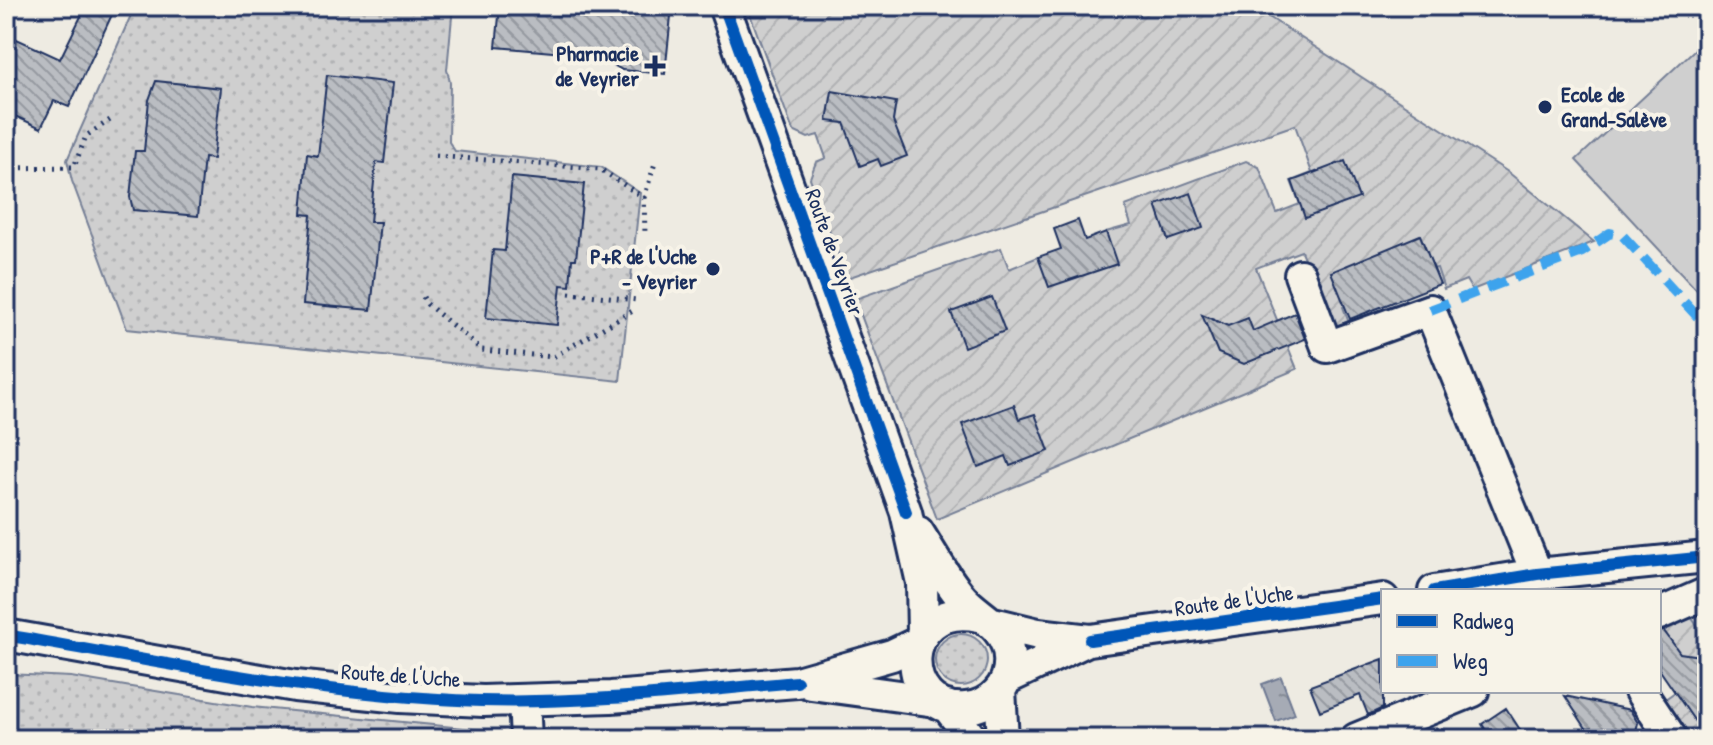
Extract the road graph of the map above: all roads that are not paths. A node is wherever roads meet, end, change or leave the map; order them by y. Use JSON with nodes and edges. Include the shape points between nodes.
{"nodes":[{"id":1,"x":724,"y":6,"type":"edge"},
{"id":2,"x":1300,"y":275,"type":"dead end"},
{"id":3,"x":906,"y":512,"type":"junction"},
{"id":4,"x":1707,"y":557,"type":"edge"},
{"id":5,"x":1537,"y":574,"type":"junction"},
{"id":6,"x":1581,"y":581,"type":"edge"},
{"id":7,"x":1446,"y":589,"type":"edge"},
{"id":8,"x":1381,"y":599,"type":"edge"},
{"id":9,"x":1703,"y":603,"type":"edge"},
{"id":10,"x":1661,"y":614,"type":"edge"},
{"id":11,"x":984,"y":619,"type":"junction"},
{"id":12,"x":6,"y":635,"type":"edge"},
{"id":13,"x":921,"y":638,"type":"junction"},
{"id":14,"x":1090,"y":640,"type":"junction"},
{"id":15,"x":797,"y":682,"type":"junction"},
{"id":16,"x":1003,"y":684,"type":"junction"},
{"id":17,"x":1468,"y":693,"type":"edge"},
{"id":18,"x":1641,"y":693,"type":"edge"},
{"id":19,"x":524,"y":700,"type":"junction"},
{"id":20,"x":942,"y":703,"type":"junction"},
{"id":21,"x":526,"y":739,"type":"edge"},
{"id":22,"x":972,"y":739,"type":"edge"},
{"id":23,"x":1003,"y":739,"type":"edge"},
{"id":24,"x":1356,"y":739,"type":"edge"},
{"id":25,"x":1672,"y":739,"type":"edge"}],
"edges":[{"from":1,"to":3,"type":"street","name":"Route de Veyrier"},
{"from":2,"to":5,"type":"street","via":[[1327,347],[1430,310]]},
{"from":3,"to":11,"type":"street","name":"Route de Veyrier","via":[[946,575]]},
{"from":3,"to":13,"type":"street","name":"Route de Veyrier","via":[[922,583]]},
{"from":4,"to":6,"type":"street"},
{"from":5,"to":6,"type":"street"},
{"from":5,"to":7,"type":"street"},
{"from":8,"to":14,"type":"street","name":"Route de l'Uche"},
{"from":9,"to":10,"type":"street"},
{"from":11,"to":13,"type":"street","via":[[954,614],[931,624]]},
{"from":11,"to":14,"type":"street","name":"Route de l'Uche","via":[[1038,634]]},
{"from":11,"to":16,"type":"street","via":[[1006,642]]},
{"from":12,"to":19,"type":"street","name":"Route de l'Uche","via":[[341,692]]},
{"from":13,"to":15,"type":"street","name":"Route de l'Uche","via":[[892,655]]},
{"from":13,"to":20,"type":"street","via":[[915,652],[917,674],[927,693]]},
{"from":14,"to":16,"type":"street","name":"Route de l'Uche"},
{"from":15,"to":19,"type":"street","name":"Route de l'Uche"},
{"from":15,"to":20,"type":"street","name":"Route de l'Uche"},
{"from":16,"to":20,"type":"street","via":[[991,698],[970,708]]},
{"from":16,"to":23,"type":"street"},
{"from":17,"to":24,"type":"street"},
{"from":18,"to":25,"type":"street"},
{"from":19,"to":21,"type":"street"},
{"from":20,"to":22,"type":"street"}]}
